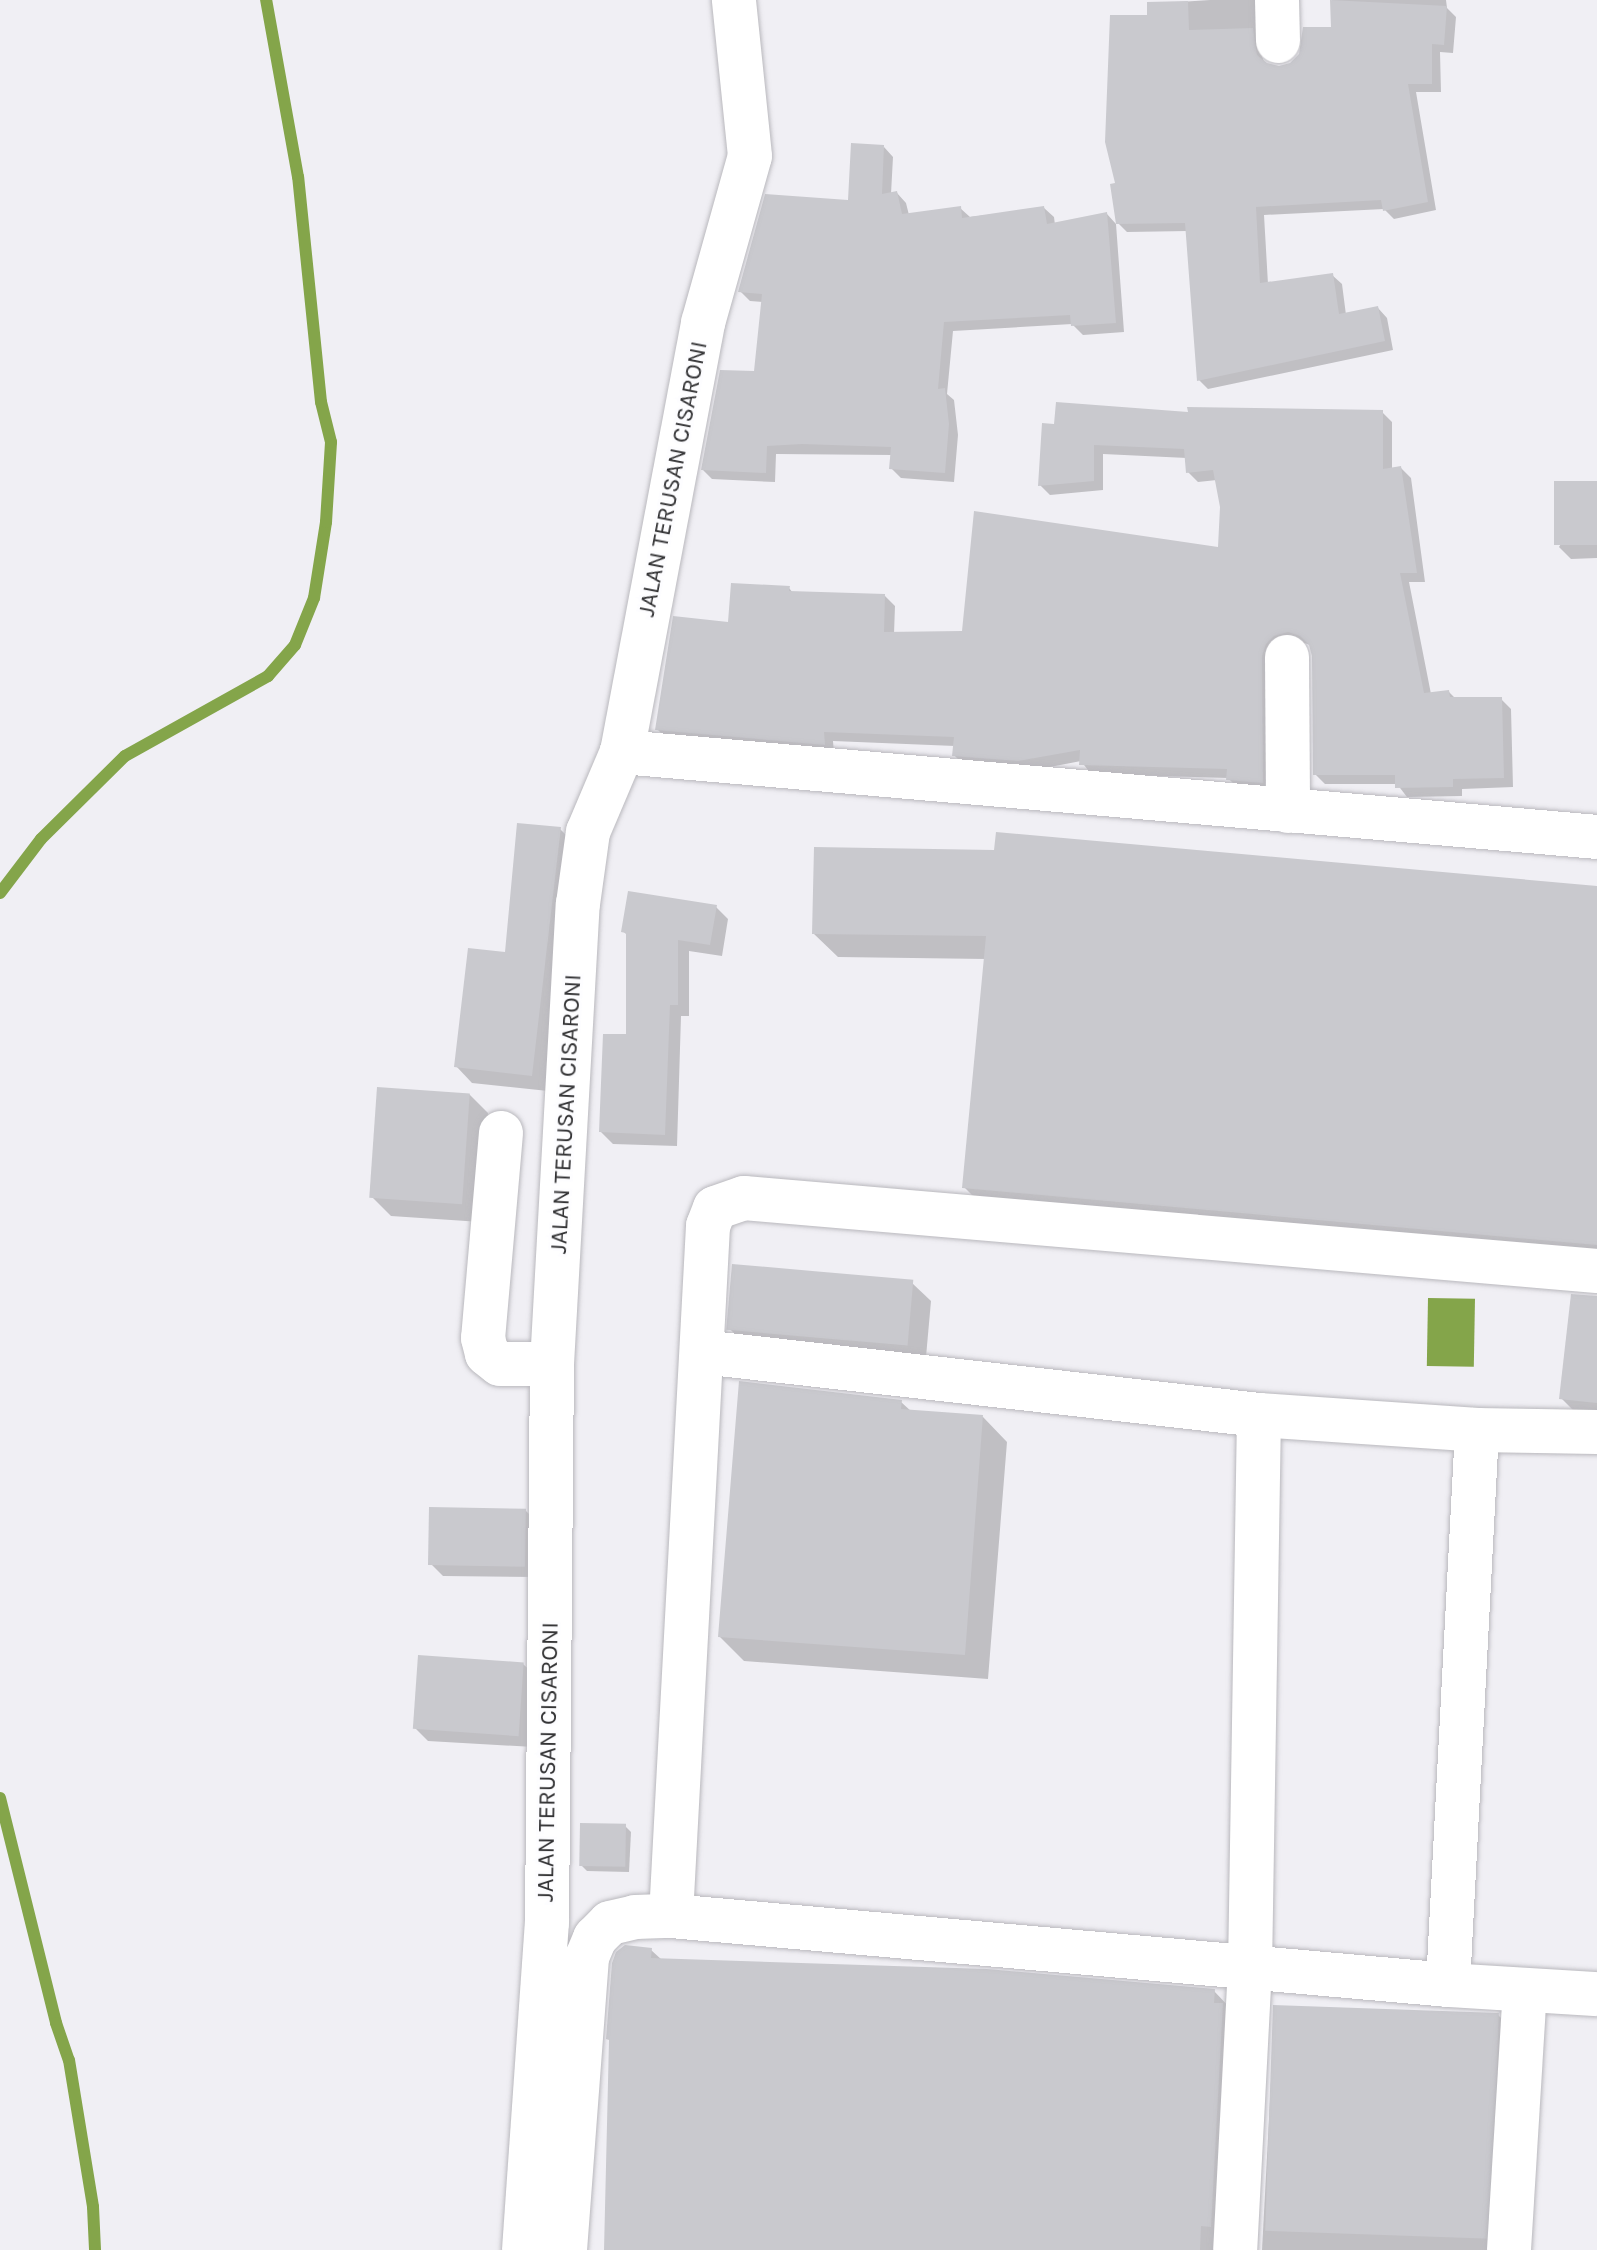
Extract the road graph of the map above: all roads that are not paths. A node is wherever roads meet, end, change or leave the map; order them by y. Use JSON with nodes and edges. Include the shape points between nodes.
{"nodes":[{"id":1,"x":734,"y":0,"type":"edge"},
{"id":2,"x":1287,"y":657,"type":"dead end"},
{"id":3,"x":622,"y":752,"type":"junction"},
{"id":4,"x":1288,"y":811,"type":"junction"},
{"id":5,"x":1597,"y":837,"type":"edge"},
{"id":6,"x":501,"y":1133,"type":"dead end"},
{"id":7,"x":1597,"y":1271,"type":"edge"},
{"id":8,"x":702,"y":1352,"type":"junction"},
{"id":9,"x":552,"y":1364,"type":"junction"},
{"id":10,"x":1259,"y":1415,"type":"junction"},
{"id":11,"x":1477,"y":1430,"type":"junction"},
{"id":12,"x":1597,"y":1432,"type":"edge"},
{"id":13,"x":671,"y":1916,"type":"junction"},
{"id":14,"x":1250,"y":1967,"type":"junction"},
{"id":15,"x":1448,"y":1985,"type":"junction"},
{"id":16,"x":1525,"y":1990,"type":"junction"},
{"id":17,"x":1597,"y":1994,"type":"edge"},
{"id":18,"x":524,"y":2250,"type":"edge"},
{"id":19,"x":565,"y":2250,"type":"edge"},
{"id":20,"x":1235,"y":2250,"type":"edge"},
{"id":21,"x":1509,"y":2250,"type":"edge"}],
"edges":[{"from":1,"to":3,"type":"street","name":"JALAN TERUSAN CISARONI","via":[[750,156],[703,323]]},
{"from":2,"to":4,"type":"street"},
{"from":3,"to":4,"type":"street"},
{"from":3,"to":9,"type":"street","name":"JALAN TERUSAN CISARONI","via":[[588,832],[578,904]]},
{"from":4,"to":5,"type":"street"},
{"from":6,"to":9,"type":"street","via":[[483,1338],[487,1354],[500,1364]]},
{"from":7,"to":8,"type":"street","via":[[744,1198],[715,1208],[708,1226]]},
{"from":8,"to":10,"type":"street"},
{"from":8,"to":13,"type":"street"},
{"from":9,"to":18,"type":"street","name":"JALAN TERUSAN CISARONI","via":[[547,1923]]},
{"from":10,"to":11,"type":"street"},
{"from":10,"to":14,"type":"street"},
{"from":11,"to":12,"type":"street"},
{"from":11,"to":15,"type":"street"},
{"from":13,"to":14,"type":"street"},
{"from":13,"to":19,"type":"street","via":[[610,1923],[595,1938],[587,1957]]},
{"from":14,"to":15,"type":"street"},
{"from":14,"to":20,"type":"street"},
{"from":15,"to":16,"type":"street"},
{"from":16,"to":17,"type":"street"},
{"from":16,"to":21,"type":"street"}]}
